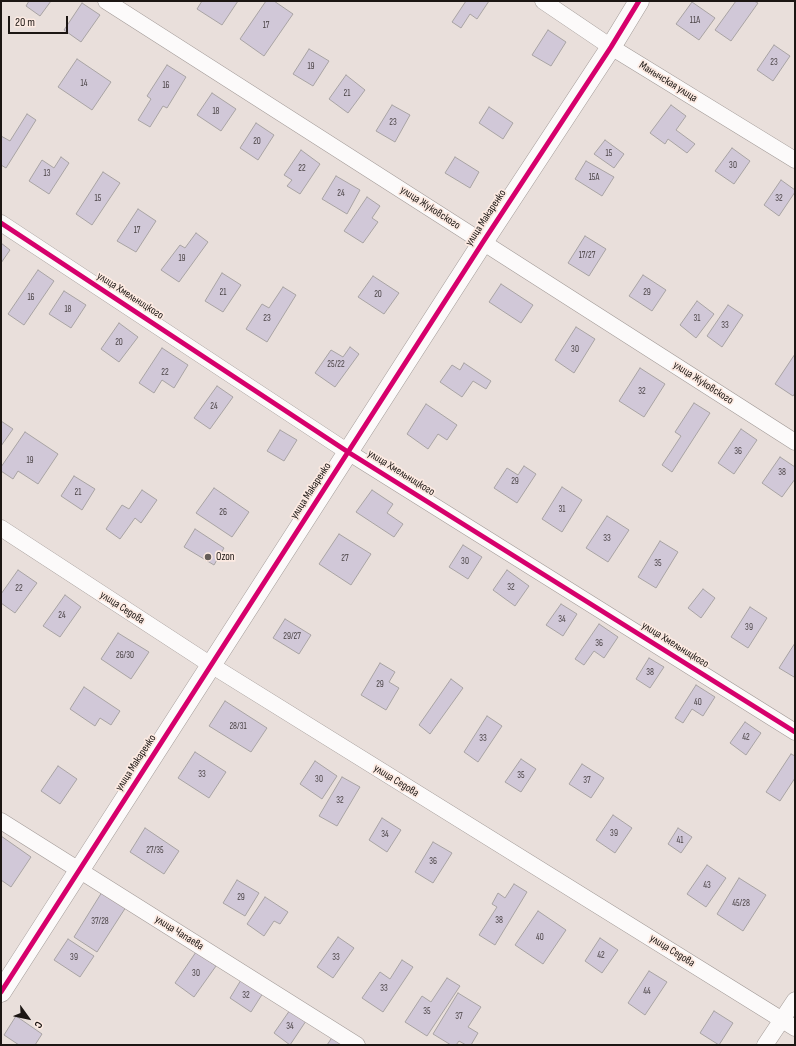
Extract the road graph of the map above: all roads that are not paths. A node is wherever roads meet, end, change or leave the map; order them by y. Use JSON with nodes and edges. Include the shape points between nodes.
{"nodes":[{"id":1,"x":106,"y":1,"type":"edge"},
{"id":2,"x":543,"y":1,"type":"edge"},
{"id":3,"x":639,"y":1,"type":"edge"},
{"id":4,"x":611,"y":47,"type":"junction"},
{"id":5,"x":795,"y":160,"type":"edge"},
{"id":6,"x":1,"y":223,"type":"edge"},
{"id":7,"x":482,"y":242,"type":"junction"},
{"id":8,"x":795,"y":442,"type":"edge"},
{"id":9,"x":348,"y":452,"type":"junction"},
{"id":10,"x":1,"y":528,"type":"edge"},
{"id":11,"x":211,"y":665,"type":"junction"},
{"id":12,"x":795,"y":732,"type":"edge"},
{"id":13,"x":1,"y":821,"type":"edge"},
{"id":14,"x":79,"y":871,"type":"junction"},
{"id":15,"x":1,"y":992,"type":"edge"},
{"id":16,"x":795,"y":1000,"type":"edge"},
{"id":17,"x":789,"y":1024,"type":"edge"},
{"id":18,"x":357,"y":1045,"type":"edge"},
{"id":19,"x":765,"y":1045,"type":"edge"}],
"edges":[{"from":1,"to":7,"type":"street","name":"улица Жуковского"},
{"from":2,"to":4,"type":"street","name":"Манычская улица"},
{"from":3,"to":4,"type":"street","name":"улица Макаренко"},
{"from":4,"to":5,"type":"street","name":"Манычская улица"},
{"from":4,"to":7,"type":"street","name":"улица Макаренко"},
{"from":6,"to":9,"type":"street","name":"улица Хмельницкого"},
{"from":7,"to":8,"type":"street","name":"улица Жуковского"},
{"from":7,"to":9,"type":"street","name":"улица Макаренко"},
{"from":9,"to":11,"type":"street","name":"улица Макаренко"},
{"from":9,"to":12,"type":"street","name":"улица Хмельницкого"},
{"from":10,"to":11,"type":"street","name":"улица Седова"},
{"from":11,"to":14,"type":"street","name":"улица Макаренко"},
{"from":11,"to":17,"type":"street","name":"улица Седова"},
{"from":13,"to":14,"type":"street","name":"улица Чапаева"},
{"from":14,"to":15,"type":"street","name":"улица Макаренко"},
{"from":14,"to":18,"type":"street","name":"улица Чапаева"},
{"from":16,"to":17,"type":"street"},
{"from":17,"to":19,"type":"street"}]}
